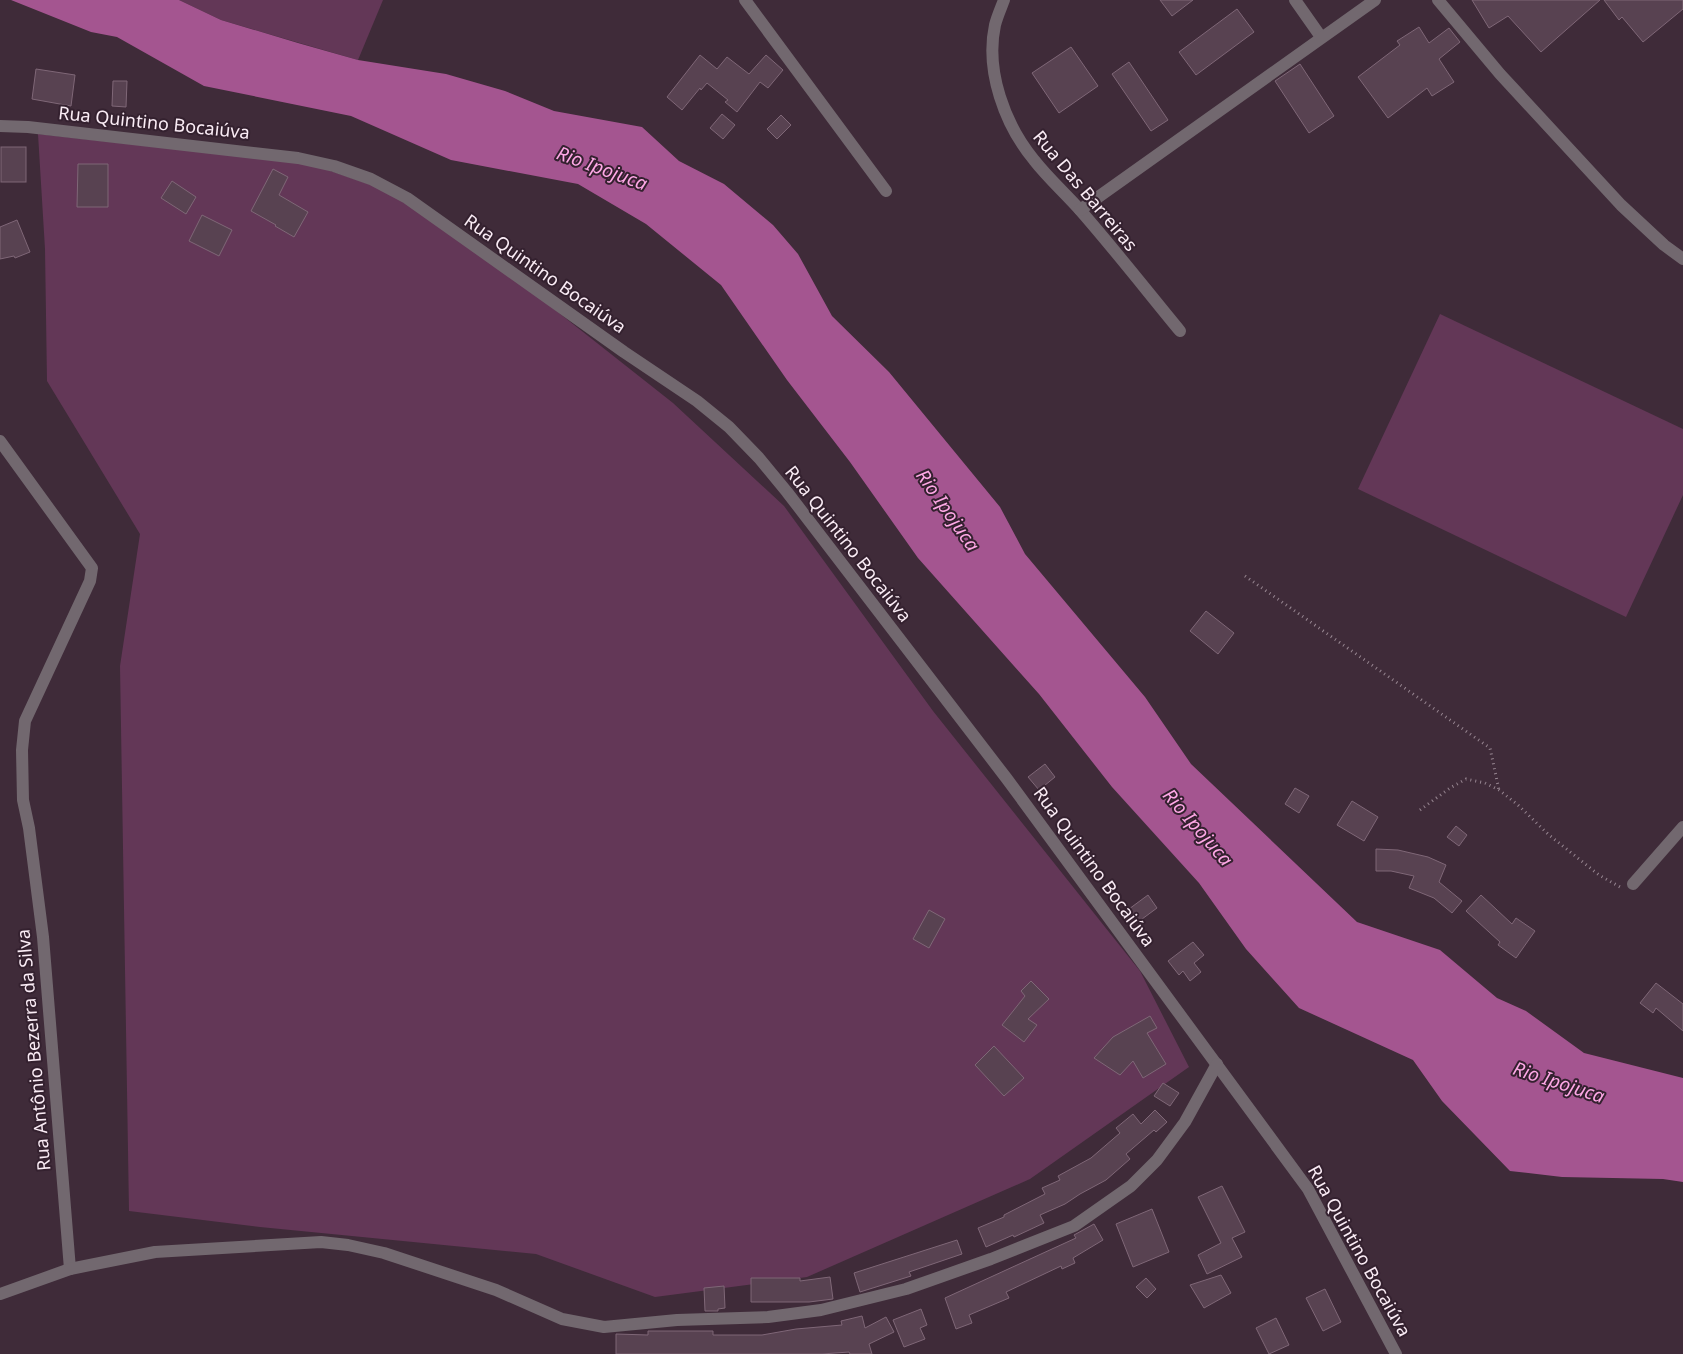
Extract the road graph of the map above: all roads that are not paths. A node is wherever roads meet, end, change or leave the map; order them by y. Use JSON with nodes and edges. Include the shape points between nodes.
{"nodes":[{"id":1,"x":744,"y":0,"type":"edge"},
{"id":2,"x":1004,"y":0,"type":"edge"},
{"id":3,"x":1295,"y":0,"type":"edge"},
{"id":4,"x":1375,"y":0,"type":"edge"},
{"id":5,"x":1438,"y":0,"type":"edge"},
{"id":6,"x":1321,"y":37,"type":"junction"},
{"id":7,"x":0,"y":126,"type":"edge"},
{"id":8,"x":886,"y":191,"type":"dead end"},
{"id":9,"x":1080,"y":210,"type":"junction"},
{"id":10,"x":1683,"y":259,"type":"edge"},
{"id":11,"x":1180,"y":331,"type":"dead end"},
{"id":12,"x":0,"y":440,"type":"edge"},
{"id":13,"x":1683,"y":827,"type":"edge"},
{"id":14,"x":1633,"y":884,"type":"road end"},
{"id":15,"x":1217,"y":1064,"type":"junction"},
{"id":16,"x":70,"y":1269,"type":"junction"},
{"id":17,"x":0,"y":1294,"type":"edge"},
{"id":18,"x":1396,"y":1354,"type":"edge"}],
"edges":[{"from":1,"to":8,"type":"street"},
{"from":2,"to":9,"type":"street","name":"Rua Das Barreiras","via":[[995,26],[993,55],[996,85],[1006,114],[1034,161]]},
{"from":3,"to":6,"type":"street"},
{"from":4,"to":6,"type":"street"},
{"from":5,"to":10,"type":"street","via":[[1500,74],[1621,205]]},
{"from":6,"to":9,"type":"street"},
{"from":7,"to":15,"type":"street","name":"Rua Quintino Bocaiúva","via":[[298,158],[371,179],[407,198],[697,402],[729,427],[787,492],[1008,779]]},
{"from":9,"to":11,"type":"street","name":"Rua Das Barreiras"},
{"from":12,"to":16,"type":"street","name":"Rua Antônio Bezerra da Silva","via":[[92,568],[90,581],[25,721],[22,750],[23,800],[43,937]]},
{"from":13,"to":14,"type":"street"},
{"from":15,"to":16,"type":"street","via":[[1185,1122],[1157,1160],[1131,1186],[1074,1226],[991,1260],[906,1289],[821,1310],[768,1317],[677,1320],[604,1327],[562,1319],[496,1290],[384,1253],[321,1242],[155,1252]]},
{"from":15,"to":18,"type":"street","name":"Rua Quintino Bocaiúva","via":[[1308,1189]]},
{"from":16,"to":17,"type":"street"}]}
